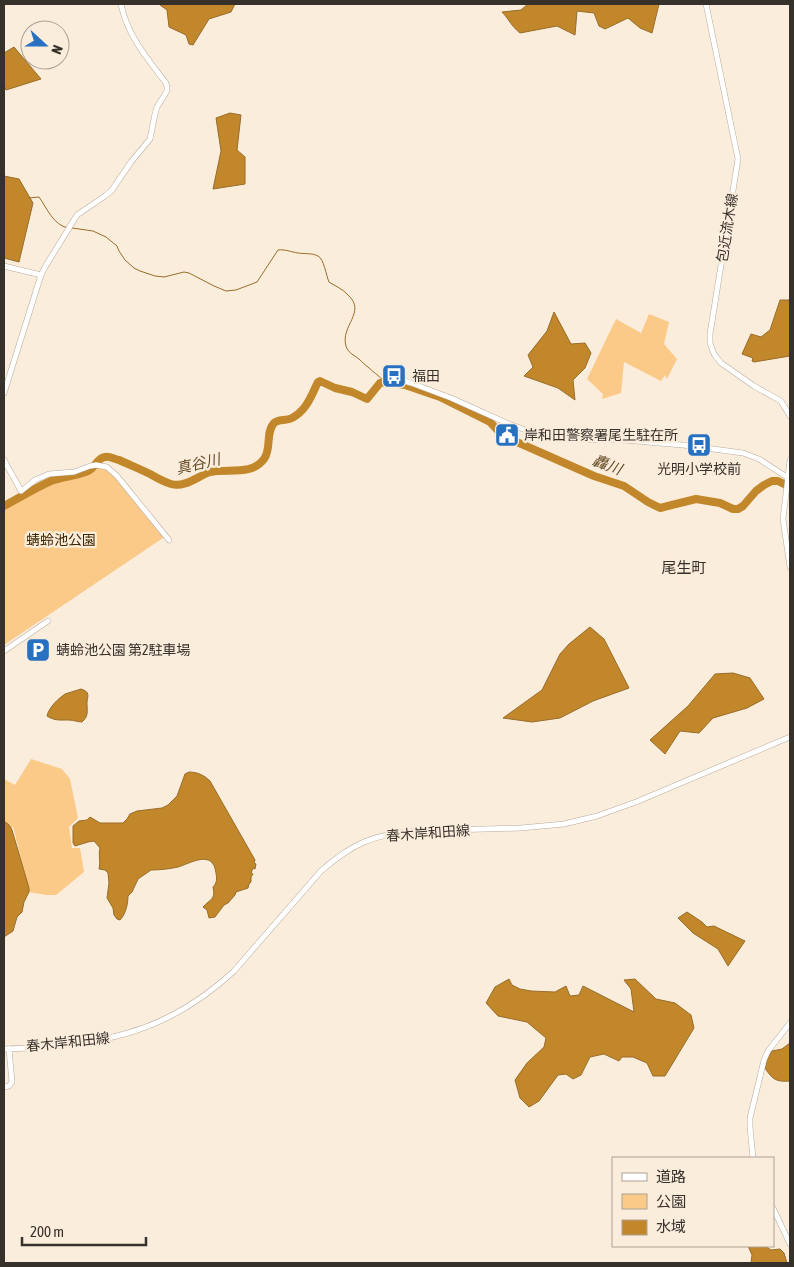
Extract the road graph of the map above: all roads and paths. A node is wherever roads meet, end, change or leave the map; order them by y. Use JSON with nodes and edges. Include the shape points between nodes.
{"nodes":[{"id":1,"x":121,"y":4,"type":"edge"},
{"id":2,"x":707,"y":4,"type":"edge"},
{"id":3,"x":4,"y":266,"type":"edge"},
{"id":4,"x":41,"y":275,"type":"junction"},
{"id":5,"x":386,"y":380,"type":"dead end"},
{"id":6,"x":4,"y":393,"type":"edge"},
{"id":7,"x":790,"y":416,"type":"edge"},
{"id":8,"x":4,"y":460,"type":"edge"},
{"id":9,"x":790,"y":460,"type":"edge"},
{"id":10,"x":788,"y":479,"type":"edge"},
{"id":11,"x":169,"y":540,"type":"dead end"},
{"id":12,"x":790,"y":567,"type":"edge"},
{"id":13,"x":48,"y":621,"type":"dead end"},
{"id":14,"x":4,"y":651,"type":"edge"},
{"id":15,"x":790,"y":737,"type":"edge"},
{"id":16,"x":790,"y":1023,"type":"edge"},
{"id":17,"x":6,"y":1049,"type":"edge"},
{"id":18,"x":4,"y":1087,"type":"edge"},
{"id":19,"x":753,"y":1157,"type":"edge"},
{"id":20,"x":774,"y":1210,"type":"edge"},
{"id":21,"x":790,"y":1244,"type":"edge"}],
"edges":[{"from":1,"to":4,"type":"street","via":[[132,36],[166,83],[167,91],[155,114],[150,139],[112,190],[77,215]]},
{"from":2,"to":7,"type":"street","name":"包近流木線","via":[[738,159],[710,343],[721,363],[781,402]]},
{"from":3,"to":4,"type":"street"},
{"from":4,"to":6,"type":"street"},
{"from":5,"to":10,"type":"street","via":[[398,380],[451,398],[544,438],[624,440],[743,453],[759,459]]},
{"from":8,"to":11,"type":"street","via":[[21,491],[49,474],[74,472],[95,465],[107,467]]},
{"from":9,"to":10,"type":"street"},
{"from":10,"to":12,"type":"street","via":[[783,519]]},
{"from":13,"to":14,"type":"street"},
{"from":15,"to":17,"type":"street","name":"春木岸和田線","via":[[597,816],[564,824],[400,832],[371,839],[333,860],[234,971],[202,998],[173,1016],[136,1031],[101,1040]]},
{"from":16,"to":19,"type":"street","via":[[764,1060],[750,1118]]},
{"from":17,"to":18,"type":"street","via":[[12,1082]]},
{"from":20,"to":21,"type":"street"}]}
